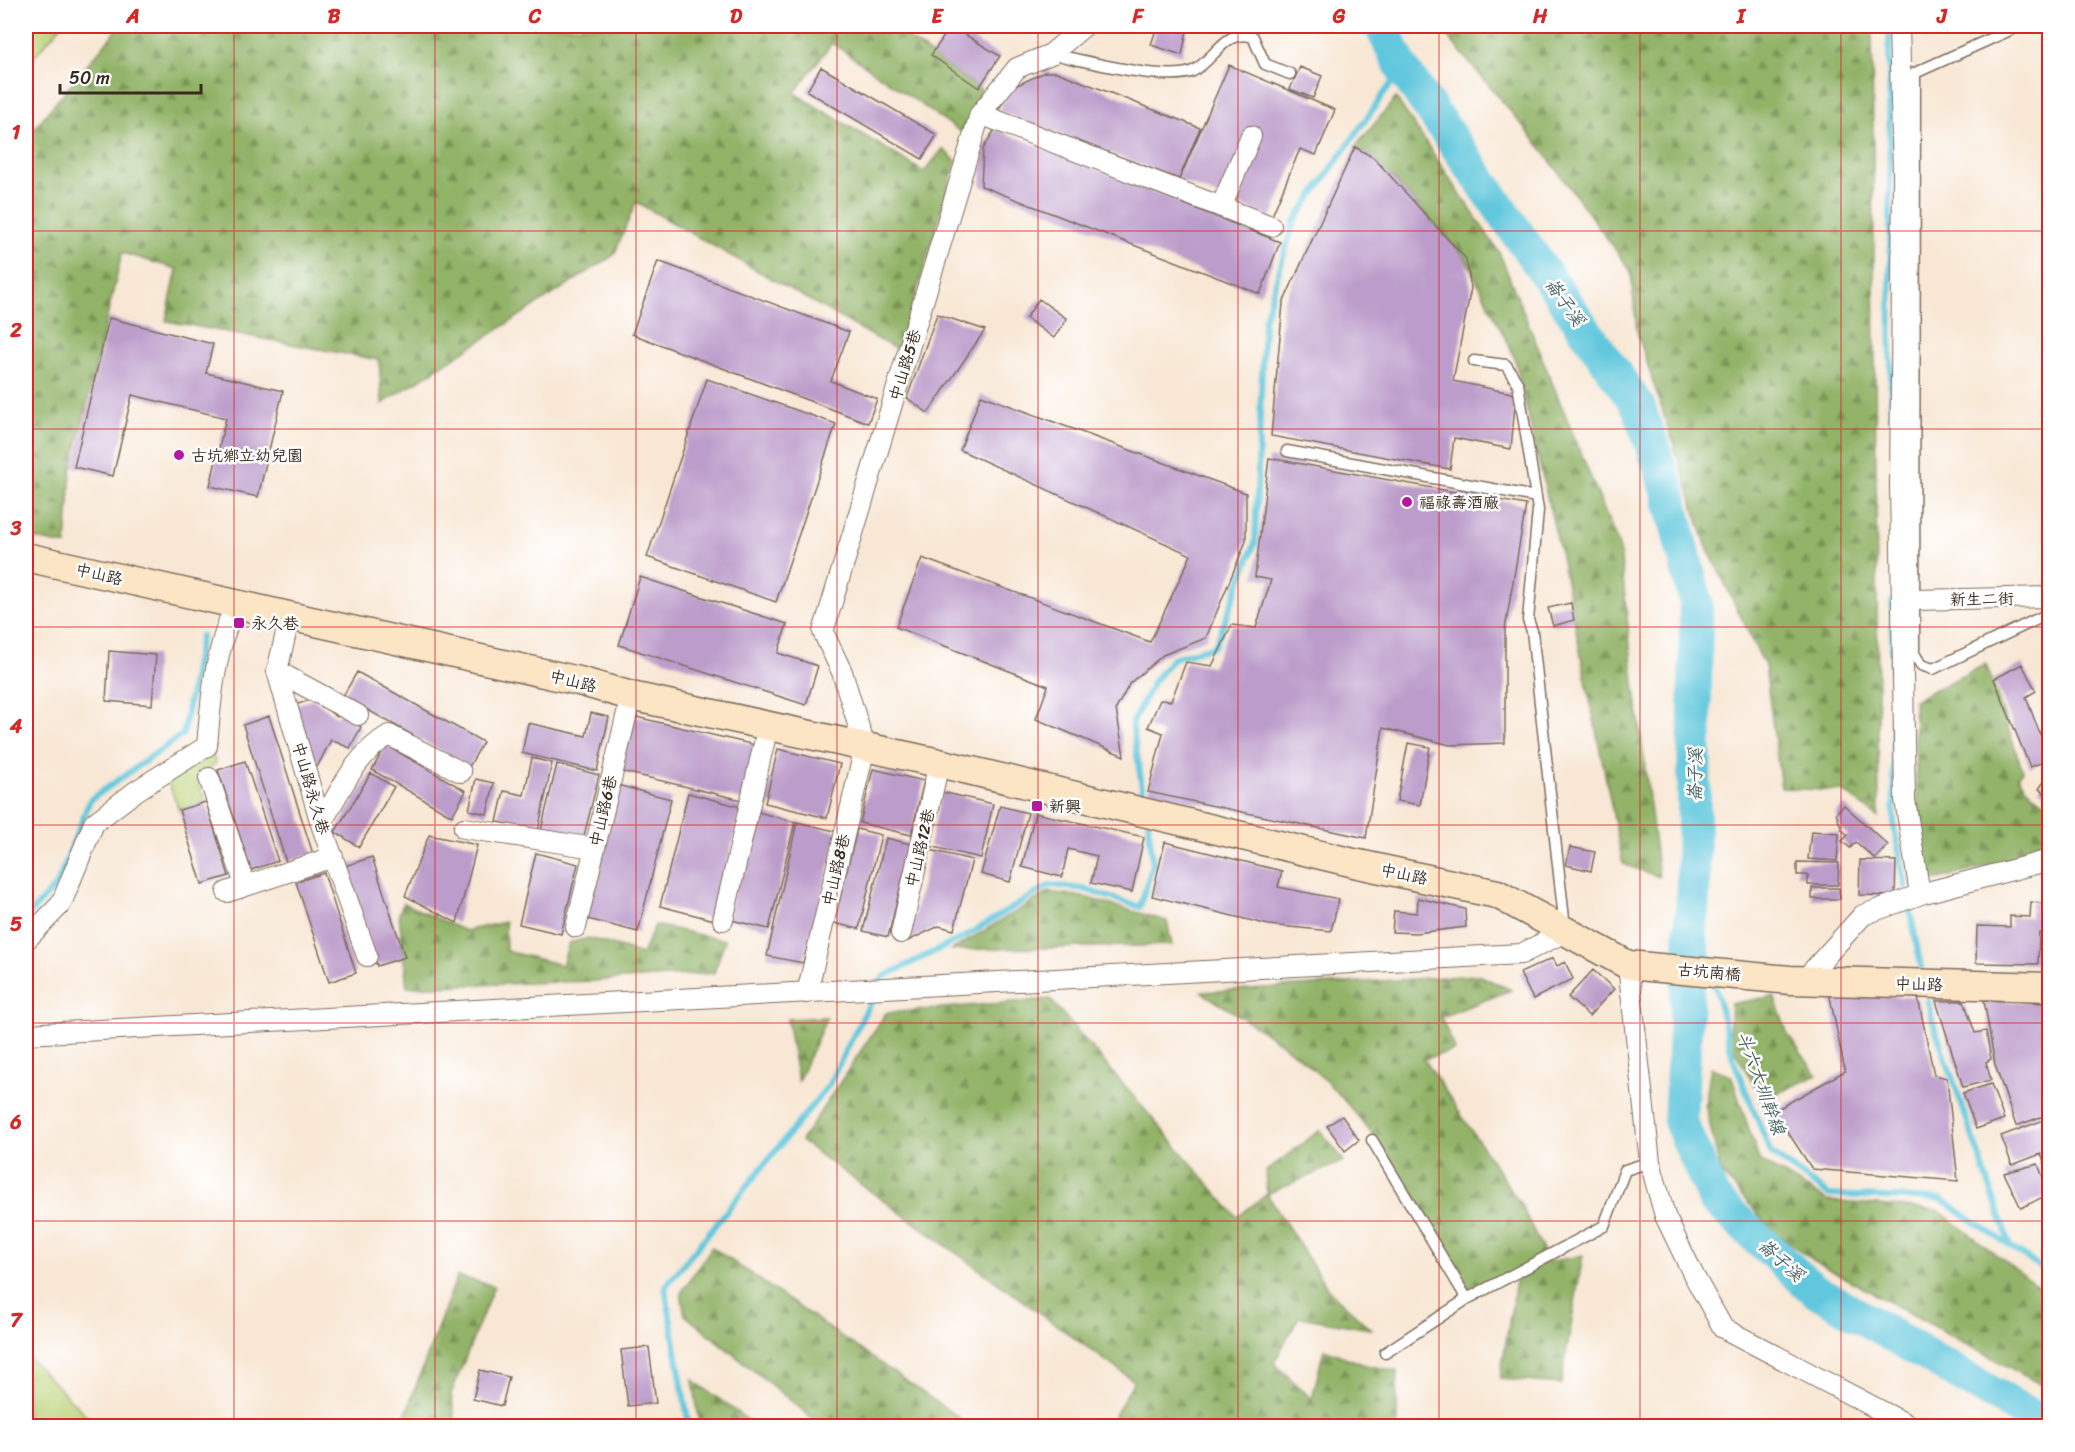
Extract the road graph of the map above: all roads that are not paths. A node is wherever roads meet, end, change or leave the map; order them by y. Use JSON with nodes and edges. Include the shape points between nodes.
{"nodes":[{"id":1,"x":1084,"y":26,"type":"edge"},
{"id":2,"x":1899,"y":26,"type":"edge"},
{"id":3,"x":2019,"y":26,"type":"edge"},
{"id":4,"x":1051,"y":54,"type":"junction"},
{"id":5,"x":1290,"y":74,"type":"dead end"},
{"id":6,"x":980,"y":114,"type":"junction"},
{"id":7,"x":1251,"y":136,"type":"dead end"},
{"id":8,"x":1221,"y":207,"type":"junction"},
{"id":9,"x":1271,"y":226,"type":"dead end"},
{"id":10,"x":1474,"y":362,"type":"dead end"},
{"id":11,"x":1287,"y":452,"type":"dead end"},
{"id":12,"x":1536,"y":497,"type":"junction"},
{"id":13,"x":26,"y":557,"type":"edge"},
{"id":14,"x":2049,"y":597,"type":"edge"},
{"id":15,"x":1914,"y":600,"type":"junction"},
{"id":16,"x":235,"y":606,"type":"junction"},
{"id":17,"x":2049,"y":613,"type":"edge"},
{"id":18,"x":290,"y":616,"type":"junction"},
{"id":19,"x":277,"y":670,"type":"junction"},
{"id":20,"x":631,"y":696,"type":"junction"},
{"id":21,"x":358,"y":715,"type":"dead end"},
{"id":22,"x":768,"y":726,"type":"junction"},
{"id":23,"x":866,"y":747,"type":"junction"},
{"id":24,"x":939,"y":763,"type":"junction"},
{"id":25,"x":461,"y":772,"type":"dead end"},
{"id":26,"x":209,"y":778,"type":"dead end"},
{"id":27,"x":321,"y":824,"type":"junction"},
{"id":28,"x":464,"y":828,"type":"dead end"},
{"id":29,"x":594,"y":848,"type":"junction"},
{"id":30,"x":333,"y":857,"type":"junction"},
{"id":31,"x":2049,"y":860,"type":"edge"},
{"id":32,"x":245,"y":885,"type":"junction"},
{"id":33,"x":226,"y":892,"type":"dead end"},
{"id":34,"x":1920,"y":894,"type":"junction"},
{"id":35,"x":723,"y":920,"type":"dead end"},
{"id":36,"x":576,"y":927,"type":"dead end"},
{"id":37,"x":1565,"y":932,"type":"junction"},
{"id":38,"x":901,"y":933,"type":"dead end"},
{"id":39,"x":26,"y":940,"type":"edge"},
{"id":40,"x":367,"y":956,"type":"dead end"},
{"id":41,"x":1628,"y":965,"type":"junction"},
{"id":42,"x":1798,"y":979,"type":"junction"},
{"id":43,"x":2049,"y":987,"type":"edge"},
{"id":44,"x":807,"y":993,"type":"junction"},
{"id":45,"x":26,"y":1034,"type":"edge"},
{"id":46,"x":1372,"y":1140,"type":"dead end"},
{"id":47,"x":1650,"y":1162,"type":"junction"},
{"id":48,"x":1467,"y":1299,"type":"junction"},
{"id":49,"x":1385,"y":1353,"type":"dead end"},
{"id":50,"x":1910,"y":1426,"type":"edge"}],
"edges":[{"from":1,"to":4,"type":"street","name":"中山路5巷"},
{"from":2,"to":34,"type":"street","via":[[1905,800]]},
{"from":3,"to":15,"type":"lane","via":[[1915,73]]},
{"from":4,"to":5,"type":"lane","via":[[1166,74],[1193,71],[1232,36],[1244,34],[1253,37],[1265,64]]},
{"from":4,"to":6,"type":"street","name":"中山路5巷","via":[[1017,68]]},
{"from":6,"to":8,"type":"street"},
{"from":6,"to":23,"type":"street","name":"中山路5巷","via":[[823,632],[842,672]]},
{"from":7,"to":8,"type":"street"},
{"from":8,"to":9,"type":"street"},
{"from":10,"to":12,"type":"lane","via":[[1506,365],[1518,384]]},
{"from":11,"to":12,"type":"lane"},
{"from":12,"to":37,"type":"lane","via":[[1528,620]]},
{"from":13,"to":16,"type":"main road","name":"中山路"},
{"from":14,"to":15,"type":"street","name":"新生二街"},
{"from":15,"to":17,"type":"lane","via":[[1914,653],[1921,665],[1933,669]]},
{"from":16,"to":18,"type":"main road","name":"中山路"},
{"from":16,"to":39,"type":"street","via":[[222,635],[207,746],[93,823],[61,904]]},
{"from":18,"to":19,"type":"street","name":"中山路永久巷"},
{"from":18,"to":20,"type":"main road","name":"中山路"},
{"from":19,"to":21,"type":"street"},
{"from":19,"to":27,"type":"street","name":"中山路永久巷"},
{"from":20,"to":22,"type":"main road","name":"中山路"},
{"from":20,"to":29,"type":"street","name":"中山路6巷"},
{"from":22,"to":23,"type":"main road","name":"中山路"},
{"from":22,"to":35,"type":"street"},
{"from":23,"to":24,"type":"main road","name":"中山路"},
{"from":23,"to":44,"type":"street","name":"中山路8巷"},
{"from":24,"to":37,"type":"main road","name":"中山路","via":[[1497,894]]},
{"from":24,"to":38,"type":"street","name":"中山路12巷"},
{"from":25,"to":27,"type":"street","via":[[390,735],[374,744],[348,776]]},
{"from":26,"to":32,"type":"street"},
{"from":27,"to":30,"type":"street","name":"中山路永久巷"},
{"from":28,"to":29,"type":"street"},
{"from":29,"to":36,"type":"street","name":"中山路6巷"},
{"from":30,"to":32,"type":"street"},
{"from":30,"to":40,"type":"street","name":"中山路永久巷"},
{"from":31,"to":34,"type":"street"},
{"from":32,"to":33,"type":"street"},
{"from":34,"to":42,"type":"street","via":[[1863,915]]},
{"from":37,"to":41,"type":"main road","name":"中山路"},
{"from":37,"to":44,"type":"street","via":[[1521,954]]},
{"from":41,"to":42,"type":"main road","name":"古坑南橋"},
{"from":41,"to":47,"type":"street"},
{"from":42,"to":43,"type":"main road","name":"中山路"},
{"from":44,"to":45,"type":"street"},
{"from":46,"to":48,"type":"lane"},
{"from":47,"to":48,"type":"lane","via":[[1625,1170],[1604,1226]]},
{"from":47,"to":50,"type":"street","via":[[1665,1216],[1723,1328]]},
{"from":48,"to":49,"type":"lane"}]}
